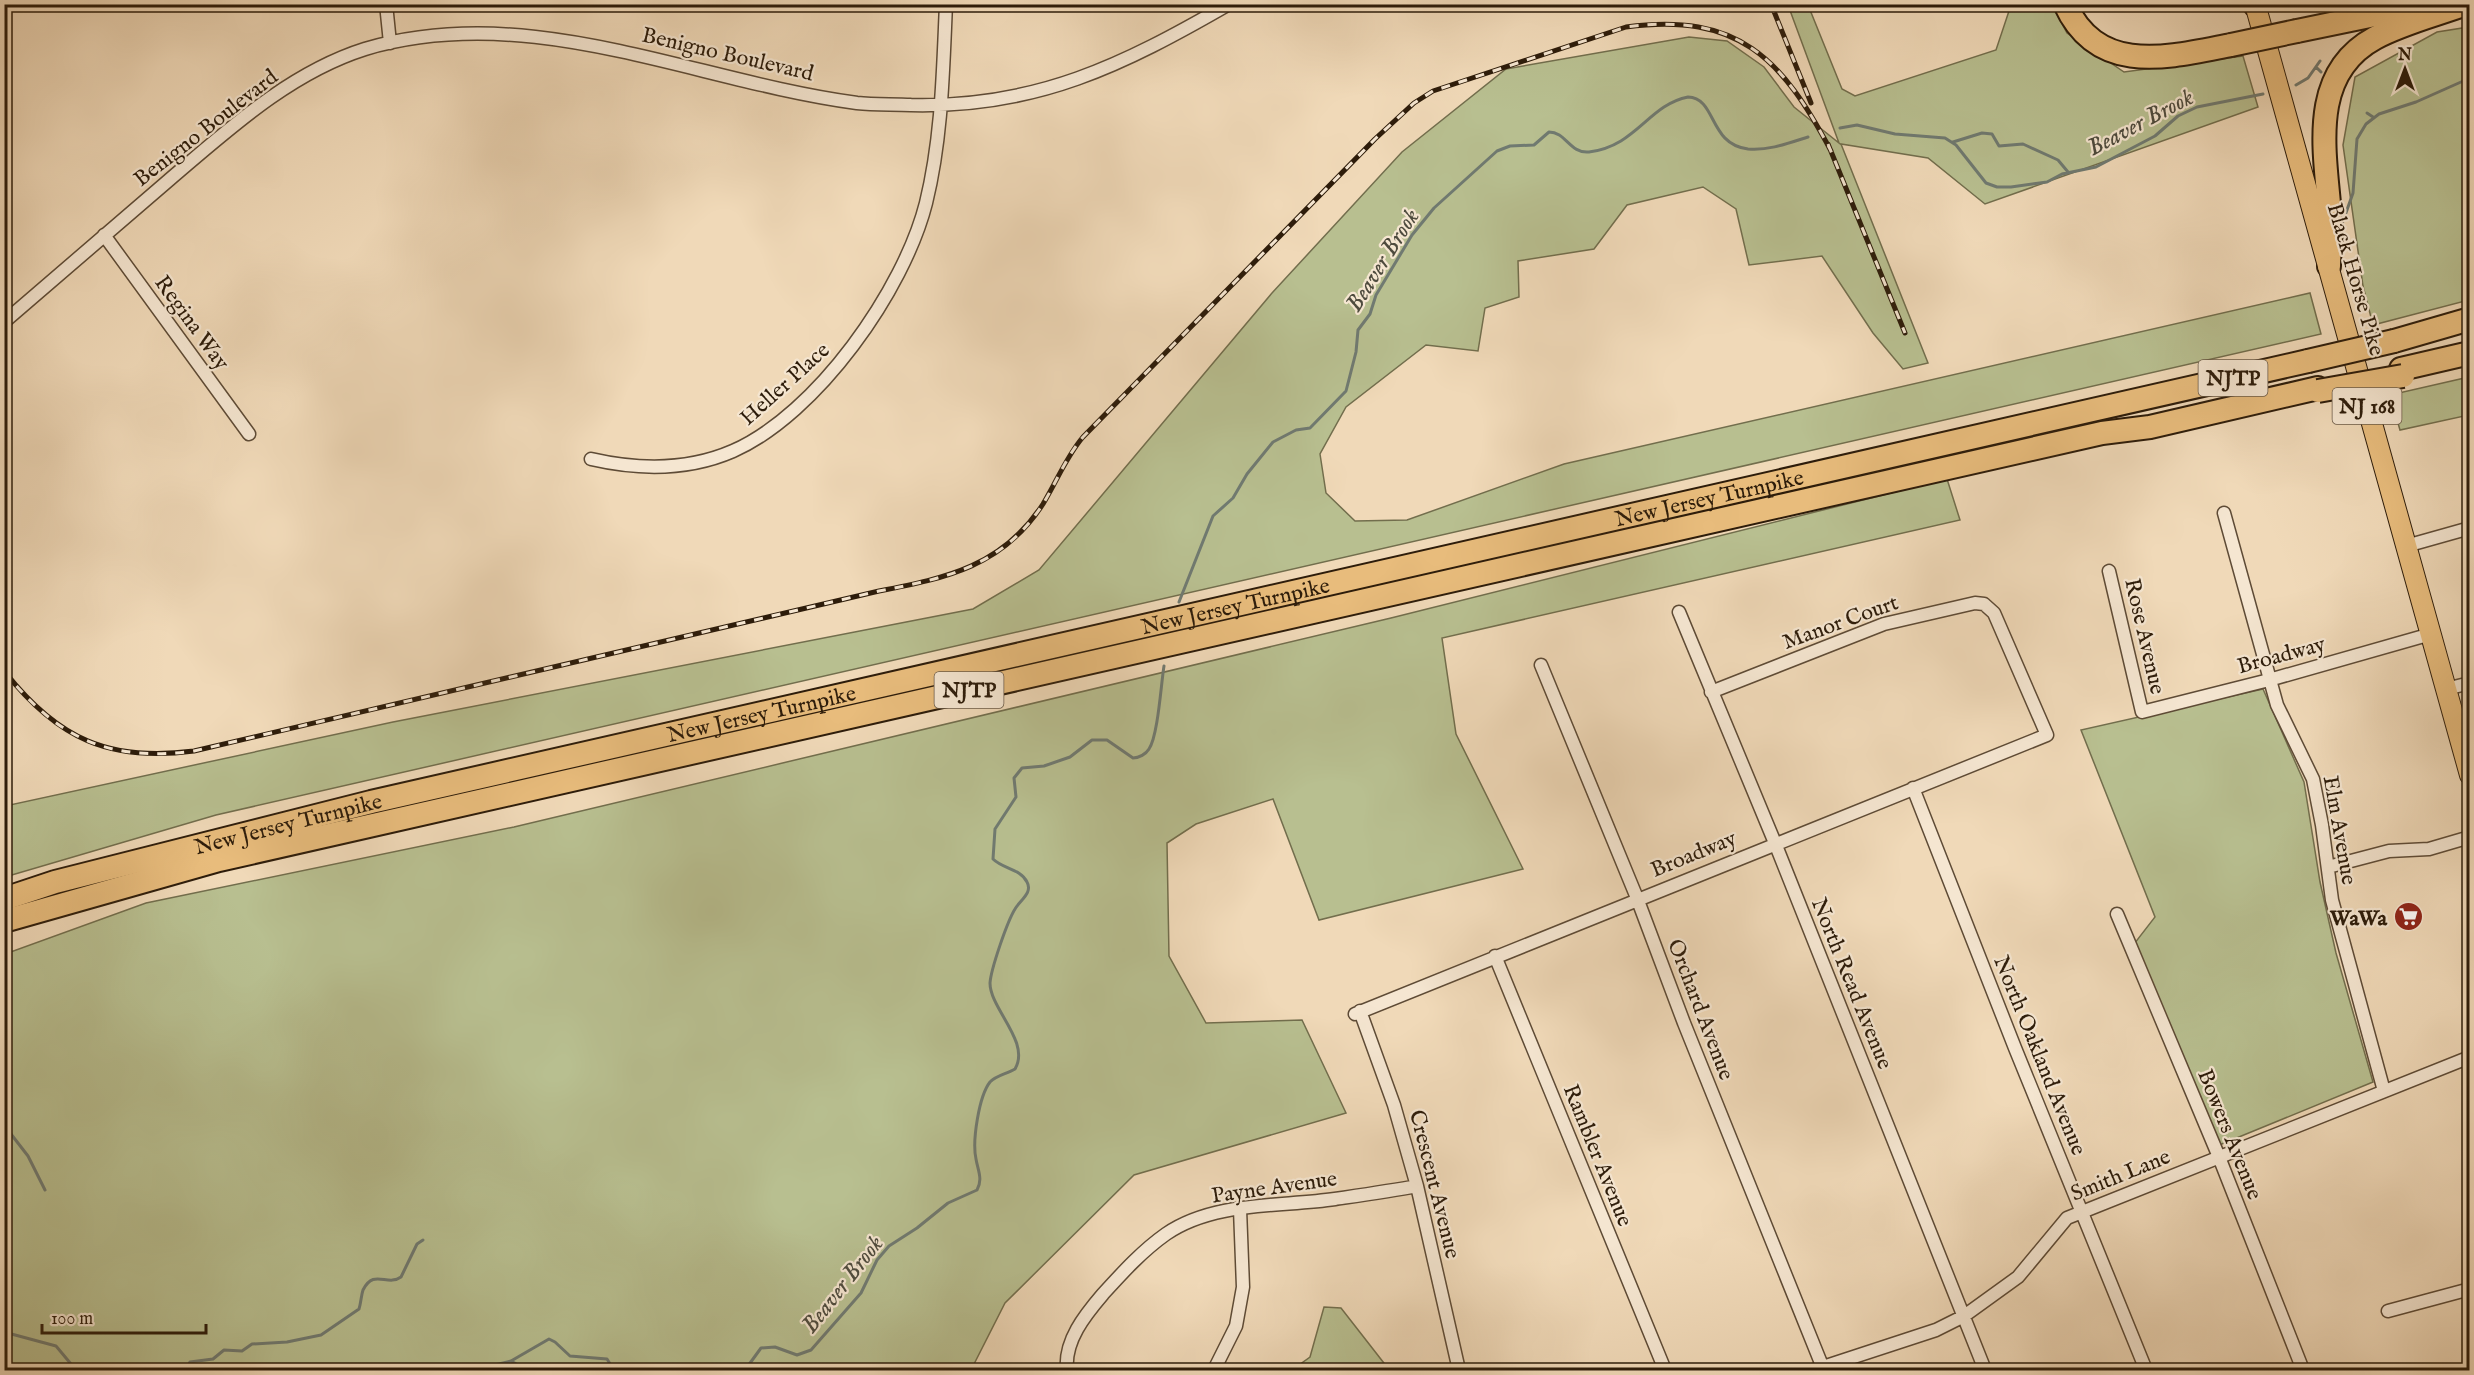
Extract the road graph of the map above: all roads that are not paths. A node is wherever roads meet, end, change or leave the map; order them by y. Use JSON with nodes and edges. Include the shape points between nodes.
{"nodes":[{"id":1,"x":386,"y":4,"type":"edge"},
{"id":2,"x":946,"y":4,"type":"edge"},
{"id":3,"x":1229,"y":4,"type":"edge"},
{"id":4,"x":2065,"y":4,"type":"edge"},
{"id":5,"x":2076,"y":4,"type":"edge"},
{"id":6,"x":2255,"y":4,"type":"edge"},
{"id":7,"x":2388,"y":4,"type":"edge"},
{"id":8,"x":2428,"y":4,"type":"edge"},
{"id":9,"x":2466,"y":4,"type":"edge"},
{"id":10,"x":2295,"y":27,"type":"junction"},
{"id":11,"x":2230,"y":41,"type":"junction"},
{"id":12,"x":390,"y":43,"type":"junction"},
{"id":13,"x":941,"y":105,"type":"junction"},
{"id":14,"x":104,"y":235,"type":"junction"},
{"id":15,"x":2329,"y":266,"type":"junction"},
{"id":16,"x":2469,"y":319,"type":"edge"},
{"id":17,"x":4,"y":322,"type":"edge"},
{"id":18,"x":2469,"y":324,"type":"edge"},
{"id":19,"x":2394,"y":341,"type":"junction"},
{"id":20,"x":2469,"y":353,"type":"edge"},
{"id":21,"x":2469,"y":362,"type":"edge"},
{"id":22,"x":2402,"y":373,"type":"junction"},
{"id":23,"x":249,"y":434,"type":"dead end"},
{"id":24,"x":591,"y":459,"type":"dead end"},
{"id":25,"x":2224,"y":513,"type":"dead end"},
{"id":26,"x":2469,"y":528,"type":"edge"},
{"id":27,"x":2406,"y":546,"type":"junction"},
{"id":28,"x":2109,"y":571,"type":"dead end"},
{"id":29,"x":1679,"y":612,"type":"dead end"},
{"id":30,"x":2431,"y":634,"type":"junction"},
{"id":31,"x":1541,"y":665,"type":"dead end"},
{"id":32,"x":2270,"y":680,"type":"junction"},
{"id":33,"x":2469,"y":683,"type":"edge"},
{"id":34,"x":2446,"y":690,"type":"junction"},
{"id":35,"x":1711,"y":692,"type":"junction"},
{"id":36,"x":2142,"y":712,"type":"joint"},
{"id":37,"x":2047,"y":735,"type":"joint"},
{"id":38,"x":2469,"y":774,"type":"edge"},
{"id":39,"x":1913,"y":788,"type":"junction"},
{"id":40,"x":2469,"y":837,"type":"edge"},
{"id":41,"x":1775,"y":843,"type":"junction"},
{"id":42,"x":2328,"y":867,"type":"junction"},
{"id":43,"x":4,"y":898,"type":"edge"},
{"id":44,"x":1637,"y":898,"type":"junction"},
{"id":45,"x":2117,"y":914,"type":"dead end"},
{"id":46,"x":4,"y":921,"type":"edge"},
{"id":47,"x":1496,"y":956,"type":"junction"},
{"id":48,"x":1357,"y":1012,"type":"joint"},
{"id":49,"x":2469,"y":1057,"type":"edge"},
{"id":50,"x":2384,"y":1091,"type":"junction"},
{"id":51,"x":2219,"y":1157,"type":"junction"},
{"id":52,"x":1417,"y":1186,"type":"junction"},
{"id":53,"x":1240,"y":1209,"type":"junction"},
{"id":54,"x":2083,"y":1212,"type":"junction"},
{"id":55,"x":2469,"y":1289,"type":"edge"},
{"id":56,"x":2388,"y":1311,"type":"dead end"},
{"id":57,"x":1964,"y":1316,"type":"junction"},
{"id":58,"x":1066,"y":1368,"type":"edge"},
{"id":59,"x":1818,"y":1369,"type":"edge"},
{"id":60,"x":1214,"y":1371,"type":"edge"},
{"id":61,"x":1459,"y":1371,"type":"edge"},
{"id":62,"x":1665,"y":1371,"type":"edge"},
{"id":63,"x":1985,"y":1371,"type":"edge"},
{"id":64,"x":2146,"y":1371,"type":"edge"},
{"id":65,"x":2303,"y":1371,"type":"edge"}],
"edges":[{"from":1,"to":12,"type":"street"},
{"from":2,"to":13,"type":"street","name":"Heller Place"},
{"from":3,"to":13,"type":"street","name":"Benigno Boulevard","via":[[1160,45],[1099,72],[1037,93]]},
{"from":4,"to":11,"type":"highway","via":[[2086,34],[2121,54],[2158,58]]},
{"from":5,"to":11,"type":"highway","via":[[2101,33],[2136,47],[2171,48]]},
{"from":6,"to":15,"type":"main road","name":"Black Horse Pike","number":"NJ 168"},
{"from":7,"to":10,"type":"highway"},
{"from":8,"to":10,"type":"highway"},
{"from":9,"to":15,"type":"highway","via":[[2375,38],[2348,59],[2336,77],[2327,100],[2323,139],[2331,231]]},
{"from":10,"to":11,"type":"highway"},
{"from":12,"to":13,"type":"street","name":"Benigno Boulevard","via":[[452,32],[542,34],[809,94],[861,103]]},
{"from":12,"to":14,"type":"street","name":"Benigno Boulevard","via":[[338,59],[292,83],[239,121]]},
{"from":13,"to":24,"type":"street","name":"Heller Place","via":[[938,147],[914,238],[889,289],[835,370],[781,420],[733,451],[664,468],[626,467]]},
{"from":14,"to":17,"type":"street","name":"Benigno Boulevard"},
{"from":14,"to":23,"type":"street","name":"Regina Way"},
{"from":15,"to":27,"type":"main road","name":"Black Horse Pike","number":"NJ 168"},
{"from":16,"to":19,"type":"highway"},
{"from":18,"to":19,"type":"highway","name":"New Jersey Turnpike","number":"NJTP"},
{"from":19,"to":43,"type":"highway","name":"New Jersey Turnpike","number":"NJTP","bridge":true,"via":[[371,802]]},
{"from":20,"to":22,"type":"highway","name":"New Jersey Turnpike","number":"NJTP"},
{"from":21,"to":22,"type":"highway"},
{"from":22,"to":46,"type":"highway","name":"New Jersey Turnpike","number":"NJTP","bridge":true,"via":[[1977,462],[230,858]]},
{"from":25,"to":32,"type":"street","name":"Elm Avenue"},
{"from":26,"to":27,"type":"street"},
{"from":27,"to":30,"type":"main road","name":"Black Horse Pike","number":"NJ 168"},
{"from":28,"to":36,"type":"street","name":"Rose Avenue"},
{"from":29,"to":35,"type":"street","name":"North Read Avenue"},
{"from":30,"to":32,"type":"street","name":"Broadway"},
{"from":30,"to":34,"type":"main road","name":"Black Horse Pike","number":"NJ 168"},
{"from":31,"to":44,"type":"street","name":"Orchard Avenue"},
{"from":32,"to":36,"type":"street","name":"Broadway"},
{"from":32,"to":42,"type":"street","name":"Elm Avenue","via":[[2280,711],[2313,779]]},
{"from":33,"to":34,"type":"street"},
{"from":34,"to":38,"type":"main road","name":"Black Horse Pike","number":"NJ 168"},
{"from":35,"to":37,"type":"street","name":"Manor Court","via":[[1884,624],[1975,603],[1995,613]]},
{"from":35,"to":41,"type":"street","name":"North Read Avenue"},
{"from":37,"to":39,"type":"street","name":"Broadway"},
{"from":39,"to":41,"type":"street","name":"Broadway"},
{"from":39,"to":54,"type":"street","name":"North Oakland Avenue"},
{"from":40,"to":42,"type":"street","via":[[2428,849],[2389,851]]},
{"from":41,"to":44,"type":"street","name":"Broadway"},
{"from":41,"to":57,"type":"street","name":"North Read Avenue"},
{"from":42,"to":50,"type":"street","name":"Elm Avenue","via":[[2332,900]]},
{"from":44,"to":47,"type":"street","name":"Broadway"},
{"from":44,"to":59,"type":"street","name":"Orchard Avenue"},
{"from":45,"to":51,"type":"street","name":"Bowers Avenue"},
{"from":47,"to":48,"type":"street","name":"Broadway"},
{"from":47,"to":62,"type":"street","name":"Rambler Avenue"},
{"from":48,"to":52,"type":"street","name":"Crescent Avenue","via":[[1394,1105]]},
{"from":49,"to":50,"type":"street","name":"Smith Lane"},
{"from":50,"to":51,"type":"street","name":"Smith Lane"},
{"from":51,"to":54,"type":"street","name":"Smith Lane"},
{"from":51,"to":65,"type":"street","name":"Bowers Avenue"},
{"from":52,"to":53,"type":"street","name":"Payne Avenue"},
{"from":52,"to":61,"type":"street","name":"Crescent Avenue"},
{"from":53,"to":58,"type":"street","name":"Payne Avenue","via":[[1194,1220],[1167,1233],[1133,1260],[1090,1309],[1074,1336]]},
{"from":53,"to":60,"type":"street","via":[[1242,1287],[1236,1326]]},
{"from":54,"to":57,"type":"street","name":"Smith Lane","via":[[2067,1218],[2018,1277]]},
{"from":54,"to":64,"type":"street","name":"North Oakland Avenue"},
{"from":55,"to":56,"type":"street"},
{"from":57,"to":59,"type":"street","name":"Smith Lane","via":[[1936,1330]]},
{"from":57,"to":63,"type":"street","name":"North Read Avenue"}]}
